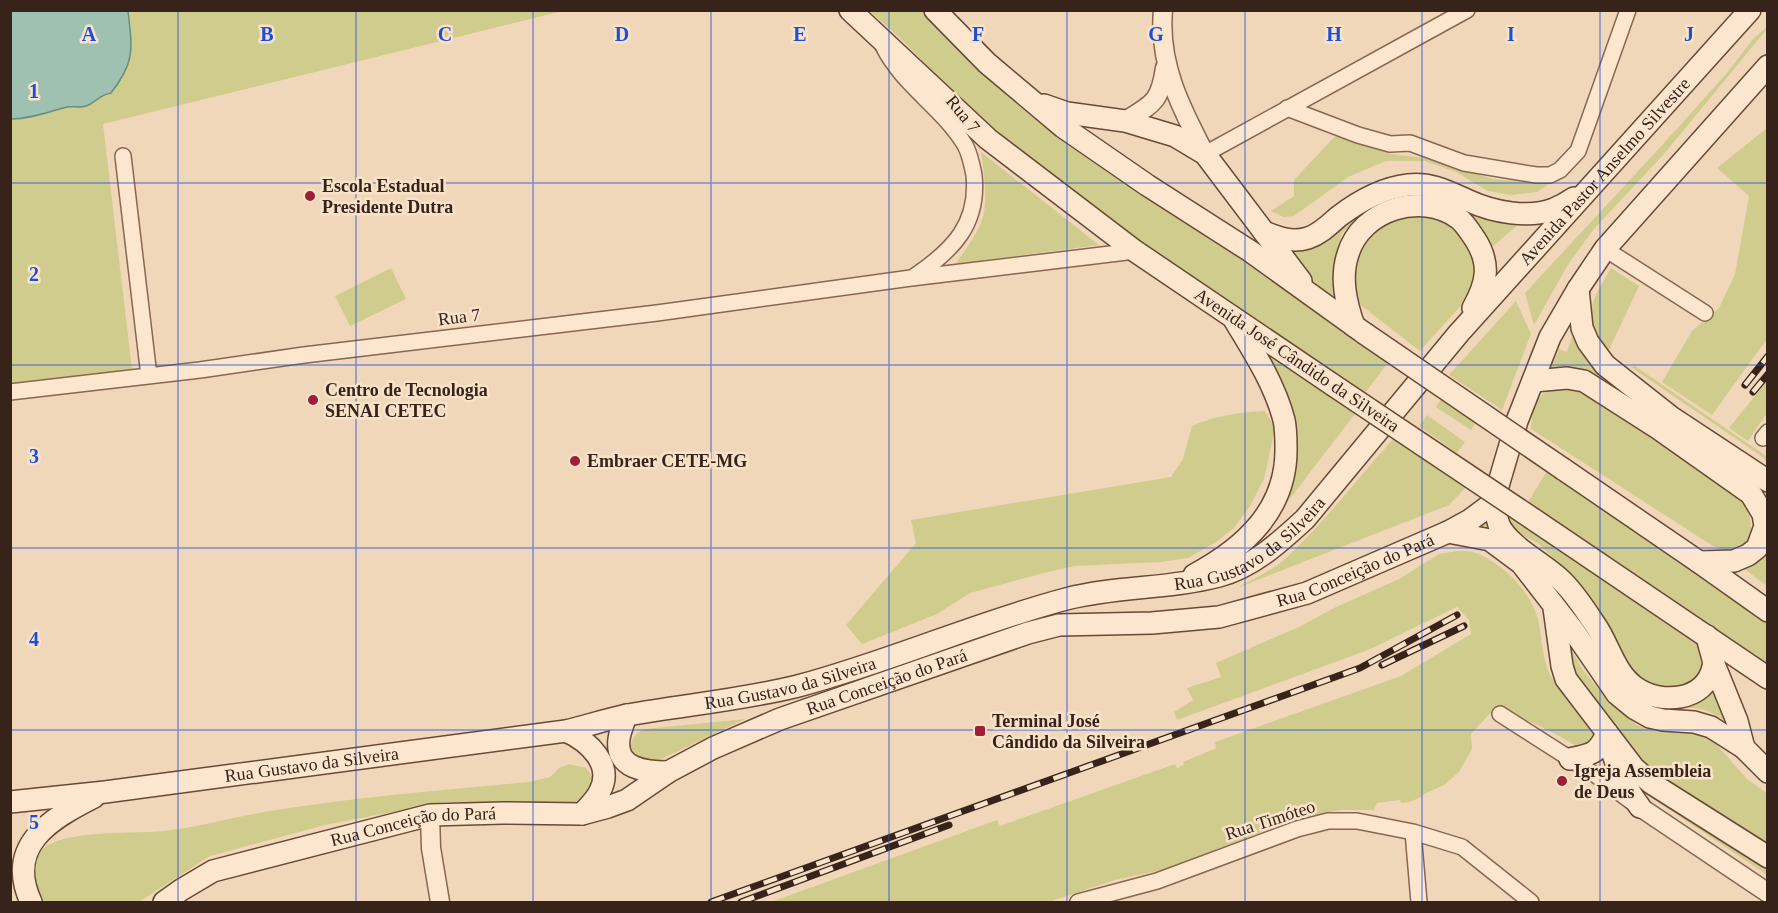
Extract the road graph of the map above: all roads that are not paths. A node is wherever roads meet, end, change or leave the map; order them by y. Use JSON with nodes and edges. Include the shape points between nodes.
{"nodes":[{"id":1,"x":850,"y":10,"type":"edge"},
{"id":2,"x":935,"y":10,"type":"edge"},
{"id":3,"x":1163,"y":10,"type":"edge"},
{"id":4,"x":1628,"y":10,"type":"edge"},
{"id":5,"x":1750,"y":10,"type":"edge"},
{"id":6,"x":1465,"y":11,"type":"edge"},
{"id":7,"x":878,"y":38,"type":"junction"},
{"id":8,"x":1166,"y":63,"type":"junction"},
{"id":9,"x":1767,"y":66,"type":"edge"},
{"id":10,"x":1031,"y":101,"type":"junction"},
{"id":11,"x":1287,"y":108,"type":"junction"},
{"id":12,"x":1125,"y":121,"type":"junction"},
{"id":13,"x":1205,"y":154,"type":"junction"},
{"id":14,"x":123,"y":156,"type":"dead end"},
{"id":15,"x":1584,"y":193,"type":"junction"},
{"id":16,"x":1264,"y":232,"type":"junction"},
{"id":17,"x":950,"y":248,"type":"junction"},
{"id":18,"x":1605,"y":249,"type":"junction"},
{"id":19,"x":1135,"y":251,"type":"junction"},
{"id":20,"x":954,"y":273,"type":"junction"},
{"id":21,"x":911,"y":278,"type":"junction"},
{"id":22,"x":1578,"y":289,"type":"junction"},
{"id":23,"x":1314,"y":298,"type":"junction"},
{"id":24,"x":1230,"y":313,"type":"junction"},
{"id":25,"x":1705,"y":313,"type":"dead end"},
{"id":26,"x":1359,"y":329,"type":"junction"},
{"id":27,"x":1459,"y":333,"type":"junction"},
{"id":28,"x":149,"y":376,"type":"junction"},
{"id":29,"x":1534,"y":381,"type":"junction"},
{"id":30,"x":10,"y":392,"type":"edge"},
{"id":31,"x":1767,"y":481,"type":"edge"},
{"id":32,"x":1493,"y":503,"type":"junction"},
{"id":33,"x":1448,"y":532,"type":"junction"},
{"id":34,"x":1699,"y":561,"type":"junction"},
{"id":35,"x":1178,"y":584,"type":"junction"},
{"id":36,"x":1554,"y":604,"type":"junction"},
{"id":37,"x":1767,"y":611,"type":"edge"},
{"id":38,"x":1707,"y":636,"type":"junction"},
{"id":39,"x":1714,"y":664,"type":"junction"},
{"id":40,"x":1767,"y":678,"type":"edge"},
{"id":41,"x":1500,"y":714,"type":"dead end"},
{"id":42,"x":626,"y":716,"type":"junction"},
{"id":43,"x":566,"y":731,"type":"junction"},
{"id":44,"x":1607,"y":733,"type":"junction"},
{"id":45,"x":1744,"y":748,"type":"junction"},
{"id":46,"x":1570,"y":759,"type":"junction"},
{"id":47,"x":668,"y":772,"type":"junction"},
{"id":48,"x":1767,"y":772,"type":"edge"},
{"id":49,"x":105,"y":792,"type":"junction"},
{"id":50,"x":10,"y":802,"type":"edge"},
{"id":51,"x":1640,"y":807,"type":"junction"},
{"id":52,"x":582,"y":814,"type":"junction"},
{"id":53,"x":430,"y":815,"type":"junction"},
{"id":54,"x":1413,"y":832,"type":"junction"},
{"id":55,"x":1767,"y":857,"type":"edge"},
{"id":56,"x":1767,"y":893,"type":"edge"},
{"id":57,"x":1088,"y":901,"type":"edge"},
{"id":58,"x":31,"y":903,"type":"edge"},
{"id":59,"x":164,"y":903,"type":"edge"},
{"id":60,"x":440,"y":903,"type":"edge"},
{"id":61,"x":1419,"y":903,"type":"edge"},
{"id":62,"x":1531,"y":903,"type":"edge"}],
"edges":[{"from":1,"to":7,"type":"main road","name":"Avenida José Cândido da Silveira"},
{"from":2,"to":10,"type":"main road"},
{"from":3,"to":8,"type":"street","via":[[1161,30]]},
{"from":4,"to":11,"type":"street","via":[[1578,151],[1550,175],[1464,163],[1410,143],[1390,144],[1358,135]]},
{"from":5,"to":15,"type":"main road","name":"Avenida Pastor Anselmo Silvestre"},
{"from":6,"to":11,"type":"street"},
{"from":7,"to":17,"type":"street","name":"Rua 7","via":[[892,65],[965,145],[972,164],[974,204],[967,225]]},
{"from":7,"to":19,"type":"main road","name":"Avenida José Cândido da Silveira","via":[[988,139]]},
{"from":8,"to":12,"type":"street","via":[[1161,91],[1146,108]]},
{"from":8,"to":13,"type":"street","via":[[1176,95]]},
{"from":9,"to":18,"type":"main road"},
{"from":10,"to":12,"type":"main road","via":[[1067,113]]},
{"from":10,"to":23,"type":"main road","via":[[1147,186],[1250,251]]},
{"from":11,"to":13,"type":"street"},
{"from":12,"to":13,"type":"main road","via":[[1175,136]]},
{"from":13,"to":16,"type":"main road"},
{"from":14,"to":28,"type":"street"},
{"from":15,"to":16,"type":"main road","via":[[1552,210],[1506,213],[1484,208],[1444,189],[1414,184],[1378,193],[1306,239],[1282,240]]},
{"from":15,"to":27,"type":"main road","name":"Avenida Pastor Anselmo Silvestre"},
{"from":16,"to":23,"type":"main road"},
{"from":17,"to":20,"type":"street"},
{"from":17,"to":21,"type":"street","name":"Rua 7"},
{"from":18,"to":22,"type":"main road"},
{"from":18,"to":25,"type":"street"},
{"from":19,"to":20,"type":"street","name":"Rua 7"},
{"from":19,"to":24,"type":"main road","name":"Avenida José Cândido da Silveira"},
{"from":20,"to":21,"type":"street","name":"Rua 7"},
{"from":21,"to":28,"type":"street","name":"Rua 7"},
{"from":22,"to":29,"type":"main road","via":[[1550,337]]},
{"from":22,"to":31,"type":"main road","via":[[1582,328],[1605,365],[1671,417]]},
{"from":23,"to":26,"type":"main road"},
{"from":24,"to":35,"type":"main road","via":[[1257,358],[1284,422],[1283,476],[1269,513],[1246,540]]},
{"from":24,"to":38,"type":"main road","name":"Avenida José Cândido da Silveira","bridge":true},
{"from":26,"to":27,"type":"main road","via":[[1347,307],[1345,271],[1355,238],[1383,213],[1403,206],[1421,206],[1438,208],[1458,218],[1470,231],[1484,261],[1482,292]]},
{"from":26,"to":34,"type":"main road","bridge":true},
{"from":27,"to":35,"type":"main road","name":"Rua Gustavo da Silveira","via":[[1305,519],[1277,545],[1220,576]]},
{"from":28,"to":30,"type":"street","name":"Rua 7"},
{"from":29,"to":32,"type":"main road","via":[[1517,421]]},
{"from":29,"to":34,"type":"main road","via":[[1584,381],[1751,494],[1765,526],[1757,548],[1734,561]]},
{"from":32,"to":33,"type":"main road","name":"Rua Conceição do Pará"},
{"from":32,"to":39,"type":"main road","via":[[1505,533],[1574,594],[1634,687],[1651,695],[1684,698],[1709,679]]},
{"from":33,"to":36,"type":"main road","via":[[1490,540],[1521,563]]},
{"from":33,"to":47,"type":"main road","name":"Rua Conceição do Pará","via":[[1307,593],[1219,617],[1059,625],[1028,633],[780,719],[713,747]]},
{"from":34,"to":37,"type":"main road"},
{"from":35,"to":42,"type":"main road","name":"Rua Gustavo da Silveira","via":[[1069,599],[797,686]]},
{"from":36,"to":44,"type":"main road","via":[[1566,679]]},
{"from":36,"to":45,"type":"main road","via":[[1617,694],[1635,708],[1650,717],[1711,727]]},
{"from":38,"to":39,"type":"main road"},
{"from":38,"to":40,"type":"main road","name":"Avenida José Cândido da Silveira"},
{"from":39,"to":45,"type":"main road"},
{"from":41,"to":46,"type":"street"},
{"from":42,"to":43,"type":"main road","name":"Rua Gustavo da Silveira"},
{"from":42,"to":47,"type":"main road","via":[[618,741],[621,757],[634,769]]},
{"from":43,"to":49,"type":"main road","name":"Rua Gustavo da Silveira"},
{"from":43,"to":52,"type":"main road","via":[[582,738],[602,763],[602,789]]},
{"from":44,"to":46,"type":"main road","via":[[1600,748]]},
{"from":44,"to":51,"type":"main road","via":[[1617,769]]},
{"from":44,"to":55,"type":"main road","via":[[1651,783]]},
{"from":45,"to":48,"type":"main road"},
{"from":46,"to":51,"type":"street"},
{"from":47,"to":52,"type":"main road","name":"Rua Conceição do Pará","via":[[627,800]]},
{"from":49,"to":50,"type":"main road","name":"Rua Gustavo da Silveira"},
{"from":49,"to":58,"type":"main road","via":[[54,818],[37,834],[24,865],[24,883]]},
{"from":51,"to":56,"type":"street"},
{"from":52,"to":53,"type":"main road","name":"Rua Conceição do Pará"},
{"from":53,"to":59,"type":"main road","name":"Rua Conceição do Pará","via":[[213,871]]},
{"from":53,"to":60,"type":"street"},
{"from":54,"to":57,"type":"street","name":"Rua Timóteo","via":[[1357,821],[1328,821]]},
{"from":54,"to":61,"type":"street"},
{"from":54,"to":62,"type":"street","name":"Rua Timóteo","via":[[1462,847]]}]}
